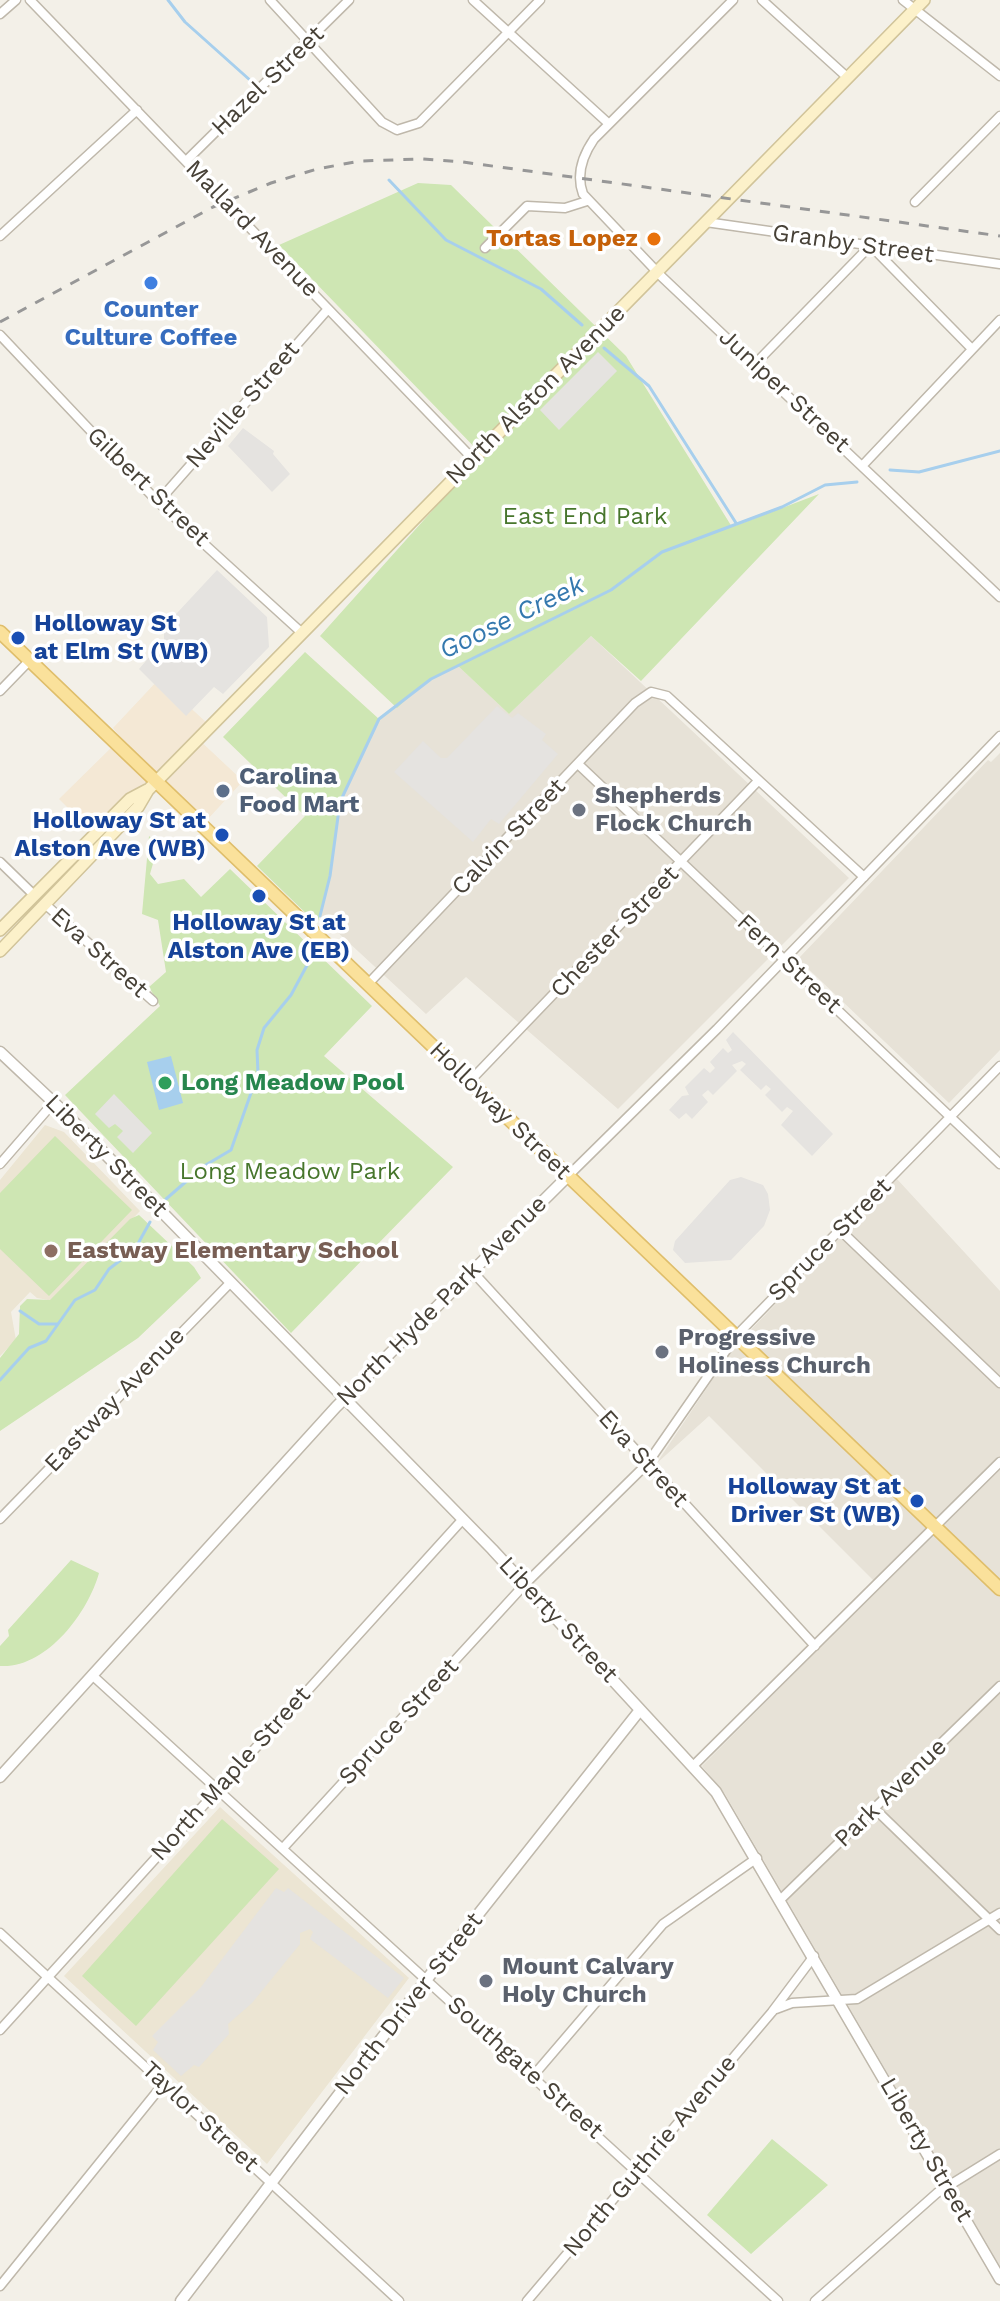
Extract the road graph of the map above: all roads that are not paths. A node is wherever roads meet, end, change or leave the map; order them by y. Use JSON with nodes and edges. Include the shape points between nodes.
{"nodes":[{"id":1,"x":16,"y":0,"type":"edge"},
{"id":2,"x":30,"y":0,"type":"edge"},
{"id":3,"x":270,"y":0,"type":"edge"},
{"id":4,"x":349,"y":0,"type":"edge"},
{"id":5,"x":473,"y":0,"type":"edge"},
{"id":6,"x":540,"y":0,"type":"edge"},
{"id":7,"x":733,"y":0,"type":"edge"},
{"id":8,"x":762,"y":0,"type":"edge"},
{"id":9,"x":903,"y":0,"type":"edge"},
{"id":10,"x":924,"y":0,"type":"edge"},
{"id":11,"x":916,"y":10,"type":"junction"},
{"id":12,"x":0,"y":14,"type":"edge"},
{"id":13,"x":509,"y":32,"type":"junction"},
{"id":14,"x":309,"y":41,"type":"junction"},
{"id":15,"x":1000,"y":76,"type":"edge"},
{"id":16,"x":848,"y":78,"type":"junction"},
{"id":17,"x":137,"y":110,"type":"junction"},
{"id":18,"x":1000,"y":116,"type":"edge"},
{"id":19,"x":608,"y":123,"type":"junction"},
{"id":20,"x":186,"y":161,"type":"junction"},
{"id":21,"x":587,"y":201,"type":"junction"},
{"id":22,"x":915,"y":202,"type":"dead end"},
{"id":23,"x":706,"y":222,"type":"junction"},
{"id":24,"x":0,"y":236,"type":"edge"},
{"id":25,"x":870,"y":247,"type":"junction"},
{"id":26,"x":485,"y":248,"type":"dead end"},
{"id":27,"x":1000,"y":264,"type":"edge"},
{"id":28,"x":657,"y":272,"type":"junction"},
{"id":29,"x":328,"y":309,"type":"junction"},
{"id":30,"x":1000,"y":320,"type":"edge"},
{"id":31,"x":0,"y":335,"type":"edge"},
{"id":32,"x":972,"y":349,"type":"junction"},
{"id":33,"x":754,"y":365,"type":"junction"},
{"id":34,"x":473,"y":459,"type":"junction"},
{"id":35,"x":863,"y":465,"type":"junction"},
{"id":36,"x":158,"y":502,"type":"junction"},
{"id":37,"x":1000,"y":597,"type":"edge"},
{"id":38,"x":0,"y":632,"type":"edge"},
{"id":39,"x":302,"y":633,"type":"junction"},
{"id":40,"x":30,"y":660,"type":"junction"},
{"id":41,"x":0,"y":691,"type":"edge"},
{"id":42,"x":1000,"y":736,"type":"edge"},
{"id":43,"x":578,"y":764,"type":"junction"},
{"id":44,"x":758,"y":781,"type":"junction"},
{"id":45,"x":152,"y":785,"type":"junction"},
{"id":46,"x":0,"y":862,"type":"edge"},
{"id":47,"x":682,"y":862,"type":"junction"},
{"id":48,"x":864,"y":877,"type":"junction"},
{"id":49,"x":34,"y":895,"type":"junction"},
{"id":50,"x":45,"y":904,"type":"junction"},
{"id":51,"x":0,"y":930,"type":"edge"},
{"id":52,"x":0,"y":951,"type":"edge"},
{"id":53,"x":784,"y":959,"type":"junction"},
{"id":54,"x":368,"y":984,"type":"junction"},
{"id":55,"x":153,"y":1001,"type":"dead end"},
{"id":56,"x":0,"y":1052,"type":"edge"},
{"id":57,"x":1000,"y":1066,"type":"edge"},
{"id":58,"x":470,"y":1081,"type":"junction"},
{"id":59,"x":54,"y":1102,"type":"junction"},
{"id":60,"x":951,"y":1117,"type":"junction"},
{"id":61,"x":0,"y":1164,"type":"edge"},
{"id":62,"x":1000,"y":1164,"type":"edge"},
{"id":63,"x":568,"y":1176,"type":"junction"},
{"id":64,"x":840,"y":1230,"type":"junction"},
{"id":65,"x":472,"y":1271,"type":"junction"},
{"id":66,"x":231,"y":1282,"type":"junction"},
{"id":67,"x":736,"y":1336,"type":"junction"},
{"id":68,"x":1000,"y":1383,"type":"edge"},
{"id":69,"x":344,"y":1398,"type":"junction"},
{"id":70,"x":1000,"y":1462,"type":"edge"},
{"id":71,"x":647,"y":1464,"type":"junction"},
{"id":72,"x":0,"y":1519,"type":"edge"},
{"id":73,"x":463,"y":1519,"type":"junction"},
{"id":74,"x":935,"y":1527,"type":"junction"},
{"id":75,"x":525,"y":1584,"type":"junction"},
{"id":76,"x":1000,"y":1589,"type":"edge"},
{"id":77,"x":815,"y":1646,"type":"junction"},
{"id":78,"x":92,"y":1675,"type":"junction"},
{"id":79,"x":1000,"y":1686,"type":"edge"},
{"id":80,"x":640,"y":1710,"type":"junction"},
{"id":81,"x":693,"y":1766,"type":"junction"},
{"id":82,"x":0,"y":1777,"type":"edge"},
{"id":83,"x":218,"y":1788,"type":"junction"},
{"id":84,"x":875,"y":1809,"type":"junction"},
{"id":85,"x":283,"y":1848,"type":"junction"},
{"id":86,"x":757,"y":1858,"type":"junction"},
{"id":87,"x":781,"y":1899,"type":"junction"},
{"id":88,"x":1000,"y":1913,"type":"edge"},
{"id":89,"x":989,"y":1919,"type":"junction"},
{"id":90,"x":1000,"y":1930,"type":"edge"},
{"id":91,"x":0,"y":1933,"type":"edge"},
{"id":92,"x":814,"y":1956,"type":"junction"},
{"id":93,"x":49,"y":1976,"type":"junction"},
{"id":94,"x":427,"y":1979,"type":"junction"},
{"id":95,"x":839,"y":2001,"type":"junction"},
{"id":96,"x":772,"y":2012,"type":"junction"},
{"id":97,"x":0,"y":2030,"type":"edge"},
{"id":98,"x":533,"y":2076,"type":"junction"},
{"id":99,"x":164,"y":2083,"type":"junction"},
{"id":100,"x":1000,"y":2154,"type":"edge"},
{"id":101,"x":637,"y":2171,"type":"junction"},
{"id":102,"x":270,"y":2183,"type":"junction"},
{"id":103,"x":947,"y":2186,"type":"junction"},
{"id":104,"x":1000,"y":2279,"type":"edge"},
{"id":105,"x":0,"y":2286,"type":"edge"},
{"id":106,"x":181,"y":2301,"type":"edge"},
{"id":107,"x":399,"y":2301,"type":"edge"},
{"id":108,"x":527,"y":2301,"type":"edge"},
{"id":109,"x":778,"y":2301,"type":"edge"},
{"id":110,"x":815,"y":2301,"type":"edge"}],
"edges":[{"from":1,"to":12,"type":"street"},
{"from":2,"to":17,"type":"street","name":"Mallard Avenue"},
{"from":3,"to":14,"type":"street"},
{"from":4,"to":14,"type":"street","name":"Hazel Street"},
{"from":5,"to":13,"type":"street"},
{"from":6,"to":13,"type":"street"},
{"from":7,"to":19,"type":"street"},
{"from":8,"to":16,"type":"street"},
{"from":9,"to":11,"type":"street"},
{"from":10,"to":11,"type":"main road","name":"North Alston Avenue"},
{"from":11,"to":15,"type":"street"},
{"from":11,"to":16,"type":"main road","name":"North Alston Avenue"},
{"from":13,"to":14,"type":"street","via":[[419,123],[397,130],[382,122]]},
{"from":13,"to":19,"type":"street"},
{"from":14,"to":20,"type":"street","name":"Hazel Street"},
{"from":16,"to":23,"type":"main road","name":"North Alston Avenue"},
{"from":17,"to":20,"type":"street","name":"Mallard Avenue"},
{"from":17,"to":24,"type":"street"},
{"from":18,"to":22,"type":"street"},
{"from":19,"to":21,"type":"street","name":"Juniper Street","via":[[589,146],[579,178]]},
{"from":20,"to":29,"type":"street","name":"Mallard Avenue"},
{"from":21,"to":26,"type":"street","via":[[565,208],[527,206]]},
{"from":21,"to":28,"type":"street","name":"Juniper Street"},
{"from":23,"to":25,"type":"street","name":"Granby Street"},
{"from":23,"to":28,"type":"main road","name":"North Alston Avenue"},
{"from":25,"to":27,"type":"street","name":"Granby Street"},
{"from":25,"to":32,"type":"street"},
{"from":25,"to":33,"type":"street"},
{"from":28,"to":33,"type":"street","name":"Juniper Street"},
{"from":28,"to":34,"type":"main road","name":"North Alston Avenue"},
{"from":29,"to":34,"type":"street","name":"Mallard Avenue"},
{"from":29,"to":36,"type":"street","name":"Neville Street"},
{"from":30,"to":32,"type":"street"},
{"from":31,"to":36,"type":"street","name":"Gilbert Street"},
{"from":32,"to":35,"type":"street"},
{"from":33,"to":35,"type":"street","name":"Juniper Street"},
{"from":34,"to":39,"type":"main road","name":"North Alston Avenue"},
{"from":35,"to":37,"type":"street","name":"Juniper Street"},
{"from":36,"to":39,"type":"street","name":"Gilbert Street"},
{"from":38,"to":40,"type":"main road","name":"Holloway Street"},
{"from":39,"to":45,"type":"main road","name":"North Alston Avenue"},
{"from":40,"to":41,"type":"street"},
{"from":40,"to":45,"type":"main road","name":"Holloway Street"},
{"from":42,"to":48,"type":"street","name":"North Hyde Park Avenue"},
{"from":43,"to":44,"type":"street","name":"Calvin Street","via":[[651,692],[667,696]]},
{"from":43,"to":47,"type":"street","name":"Fern Street"},
{"from":43,"to":54,"type":"street","name":"Calvin Street"},
{"from":44,"to":47,"type":"street","name":"Chester Street"},
{"from":44,"to":48,"type":"street"},
{"from":45,"to":49,"type":"main road","name":"North Alston Avenue","via":[[130,799]]},
{"from":45,"to":50,"type":"main road","name":"North Alston Avenue","via":[[138,807]]},
{"from":45,"to":54,"type":"main road","name":"Holloway Street"},
{"from":46,"to":49,"type":"street","name":"Eva Street"},
{"from":47,"to":53,"type":"street","name":"Fern Street"},
{"from":47,"to":58,"type":"street","name":"Chester Street"},
{"from":48,"to":53,"type":"street","name":"North Hyde Park Avenue"},
{"from":49,"to":51,"type":"main road","name":"North Alston Avenue"},
{"from":50,"to":52,"type":"main road","name":"North Alston Avenue"},
{"from":50,"to":55,"type":"street","name":"Eva Street"},
{"from":53,"to":60,"type":"street","name":"Fern Street"},
{"from":53,"to":63,"type":"street","name":"North Hyde Park Avenue"},
{"from":54,"to":58,"type":"main road","name":"Holloway Street"},
{"from":56,"to":59,"type":"street","name":"Liberty Street"},
{"from":57,"to":60,"type":"street","name":"Spruce Street"},
{"from":58,"to":63,"type":"main road","name":"Holloway Street"},
{"from":59,"to":61,"type":"street"},
{"from":59,"to":66,"type":"street","name":"Liberty Street"},
{"from":60,"to":62,"type":"street","name":"Fern Street"},
{"from":60,"to":64,"type":"street","name":"Spruce Street"},
{"from":63,"to":65,"type":"street","name":"North Hyde Park Avenue"},
{"from":63,"to":67,"type":"main road","name":"Holloway Street"},
{"from":64,"to":67,"type":"street","name":"Spruce Street"},
{"from":64,"to":68,"type":"street"},
{"from":65,"to":69,"type":"street","name":"North Hyde Park Avenue"},
{"from":65,"to":71,"type":"street","name":"Eva Street"},
{"from":66,"to":69,"type":"street","name":"Liberty Street"},
{"from":66,"to":72,"type":"street","name":"Eastway Avenue"},
{"from":67,"to":71,"type":"street","name":"Spruce Street"},
{"from":67,"to":74,"type":"main road","name":"Holloway Street"},
{"from":69,"to":73,"type":"street","name":"Liberty Street"},
{"from":69,"to":78,"type":"street","name":"North Hyde Park Avenue"},
{"from":70,"to":74,"type":"street"},
{"from":71,"to":75,"type":"street","name":"Spruce Street"},
{"from":71,"to":77,"type":"street","name":"Eva Street"},
{"from":73,"to":75,"type":"street","name":"Liberty Street"},
{"from":73,"to":83,"type":"street","name":"North Maple Street"},
{"from":74,"to":76,"type":"main road","name":"Holloway Street"},
{"from":74,"to":77,"type":"street"},
{"from":75,"to":80,"type":"street","name":"Liberty Street"},
{"from":75,"to":85,"type":"street","name":"Spruce Street"},
{"from":77,"to":81,"type":"street"},
{"from":78,"to":82,"type":"street","name":"North Hyde Park Avenue"},
{"from":78,"to":83,"type":"street","name":"Southgate Street"},
{"from":79,"to":84,"type":"street","name":"Park Avenue"},
{"from":80,"to":81,"type":"street","name":"Liberty Street"},
{"from":80,"to":94,"type":"street","name":"North Driver Street"},
{"from":81,"to":86,"type":"street","name":"Liberty Street","via":[[737,1822]]},
{"from":83,"to":85,"type":"street","name":"Southgate Street"},
{"from":83,"to":93,"type":"street","name":"North Maple Street"},
{"from":84,"to":87,"type":"street","name":"Park Avenue"},
{"from":84,"to":89,"type":"street"},
{"from":85,"to":94,"type":"street","name":"Southgate Street"},
{"from":86,"to":87,"type":"street","name":"Liberty Street"},
{"from":86,"to":98,"type":"street","via":[[663,1924]]},
{"from":87,"to":92,"type":"street","name":"Liberty Street"},
{"from":88,"to":89,"type":"street"},
{"from":89,"to":90,"type":"street"},
{"from":89,"to":95,"type":"street","via":[[857,1999]]},
{"from":91,"to":93,"type":"street","name":"Taylor Street"},
{"from":92,"to":95,"type":"street","name":"Liberty Street"},
{"from":92,"to":96,"type":"street","name":"North Guthrie Avenue"},
{"from":93,"to":97,"type":"street","name":"North Maple Street"},
{"from":93,"to":99,"type":"street","name":"Taylor Street"},
{"from":94,"to":98,"type":"street","name":"Southgate Street"},
{"from":94,"to":102,"type":"street","name":"North Driver Street"},
{"from":95,"to":96,"type":"street","via":[[792,2003]]},
{"from":95,"to":103,"type":"street","name":"Liberty Street"},
{"from":96,"to":101,"type":"street","name":"North Guthrie Avenue"},
{"from":98,"to":101,"type":"street","name":"Southgate Street"},
{"from":99,"to":102,"type":"street","name":"Taylor Street"},
{"from":99,"to":105,"type":"street"},
{"from":100,"to":103,"type":"street"},
{"from":101,"to":108,"type":"street","name":"North Guthrie Avenue"},
{"from":101,"to":109,"type":"street","name":"Southgate Street"},
{"from":102,"to":106,"type":"street","name":"North Driver Street"},
{"from":102,"to":107,"type":"street","name":"Taylor Street"},
{"from":103,"to":104,"type":"street","name":"Liberty Street"},
{"from":103,"to":110,"type":"street"}]}
